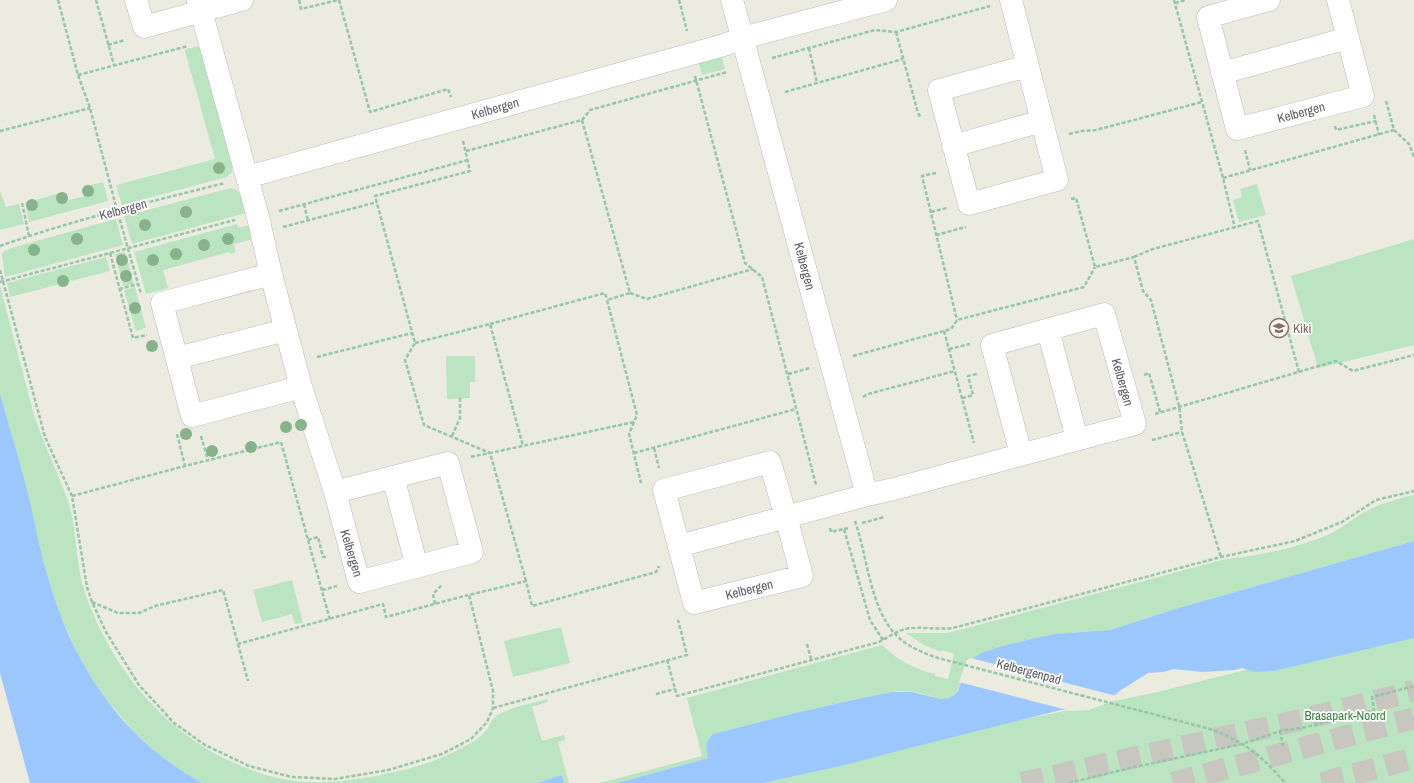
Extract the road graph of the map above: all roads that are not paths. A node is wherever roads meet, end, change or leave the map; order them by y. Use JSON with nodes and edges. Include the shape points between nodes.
{"nodes":[{"id":1,"x":136,"y":0,"type":"edge"},
{"id":2,"x":242,"y":0,"type":"edge"},
{"id":3,"x":732,"y":0,"type":"edge"},
{"id":4,"x":886,"y":0,"type":"edge"},
{"id":5,"x":1011,"y":0,"type":"edge"},
{"id":6,"x":1269,"y":0,"type":"edge"},
{"id":7,"x":1338,"y":0,"type":"edge"},
{"id":8,"x":199,"y":6,"type":"edge"},
{"id":9,"x":743,"y":38,"type":"junction"},
{"id":10,"x":1348,"y":38,"type":"junction"},
{"id":11,"x":1028,"y":66,"type":"junction"},
{"id":12,"x":1222,"y":73,"type":"junction"},
{"id":13,"x":1042,"y":121,"type":"junction"},
{"id":14,"x":954,"y":146,"type":"junction"},
{"id":15,"x":247,"y":177,"type":"junction"},
{"id":16,"x":271,"y":274,"type":"junction"},
{"id":17,"x":286,"y":330,"type":"junction"},
{"id":18,"x":1048,"y":330,"type":"junction"},
{"id":19,"x":177,"y":358,"type":"junction"},
{"id":20,"x":301,"y":387,"type":"junction"},
{"id":21,"x":1077,"y":439,"type":"junction"},
{"id":22,"x":1021,"y":454,"type":"junction"},
{"id":23,"x":393,"y":477,"type":"junction"},
{"id":24,"x":335,"y":492,"type":"junction"},
{"id":25,"x":857,"y":498,"type":"junction"},
{"id":26,"x":786,"y":517,"type":"junction"},
{"id":27,"x":679,"y":546,"type":"junction"},
{"id":28,"x":417,"y":567,"type":"junction"}],
"edges":[{"from":1,"to":8,"type":"street","via":[[144,27]]},
{"from":2,"to":8,"type":"street"},
{"from":3,"to":9,"type":"street","name":"Kelbergen"},
{"from":4,"to":9,"type":"street","name":"Kelbergen"},
{"from":5,"to":11,"type":"street"},
{"from":6,"to":12,"type":"street","name":"Kelbergen","via":[[1208,17]]},
{"from":7,"to":10,"type":"street","name":"Kelbergen"},
{"from":8,"to":15,"type":"street","name":"Kelbergen"},
{"from":9,"to":15,"type":"street","name":"Kelbergen"},
{"from":9,"to":25,"type":"street","name":"Kelbergen","via":[[843,407]]},
{"from":10,"to":12,"type":"street"},
{"from":10,"to":12,"type":"street","name":"Kelbergen","via":[[1363,96],[1237,129]]},
{"from":11,"to":13,"type":"street"},
{"from":11,"to":14,"type":"street","via":[[939,90]]},
{"from":13,"to":14,"type":"street"},
{"from":13,"to":14,"type":"street","via":[[1057,180],[1050,182],[969,204]]},
{"from":15,"to":16,"type":"street","name":"Kelbergen"},
{"from":16,"to":17,"type":"street","name":"Kelbergen"},
{"from":16,"to":19,"type":"street","via":[[162,303]]},
{"from":17,"to":19,"type":"street"},
{"from":17,"to":20,"type":"street","name":"Kelbergen"},
{"from":18,"to":21,"type":"street"},
{"from":18,"to":21,"type":"street","name":"Kelbergen","via":[[1104,314],[1135,424]]},
{"from":18,"to":22,"type":"street","name":"Kelbergen","via":[[992,345]]},
{"from":19,"to":20,"type":"street","via":[[192,416]]},
{"from":20,"to":24,"type":"street","name":"Kelbergen"},
{"from":21,"to":22,"type":"street","name":"Kelbergen"},
{"from":22,"to":25,"type":"street","name":"Kelbergen"},
{"from":23,"to":24,"type":"street","name":"Kelbergen"},
{"from":23,"to":28,"type":"street"},
{"from":23,"to":28,"type":"street","name":"Kelbergen","via":[[448,463],[472,552]]},
{"from":24,"to":28,"type":"street","name":"Kelbergen","via":[[359,582]]},
{"from":25,"to":26,"type":"street","name":"Kelbergen"},
{"from":26,"to":27,"type":"street","name":"Kelbergen"},
{"from":26,"to":27,"type":"street","name":"Kelbergen","via":[[770,462],[664,490]]},
{"from":26,"to":27,"type":"street","name":"Kelbergen","via":[[802,576],[694,603]]}]}
